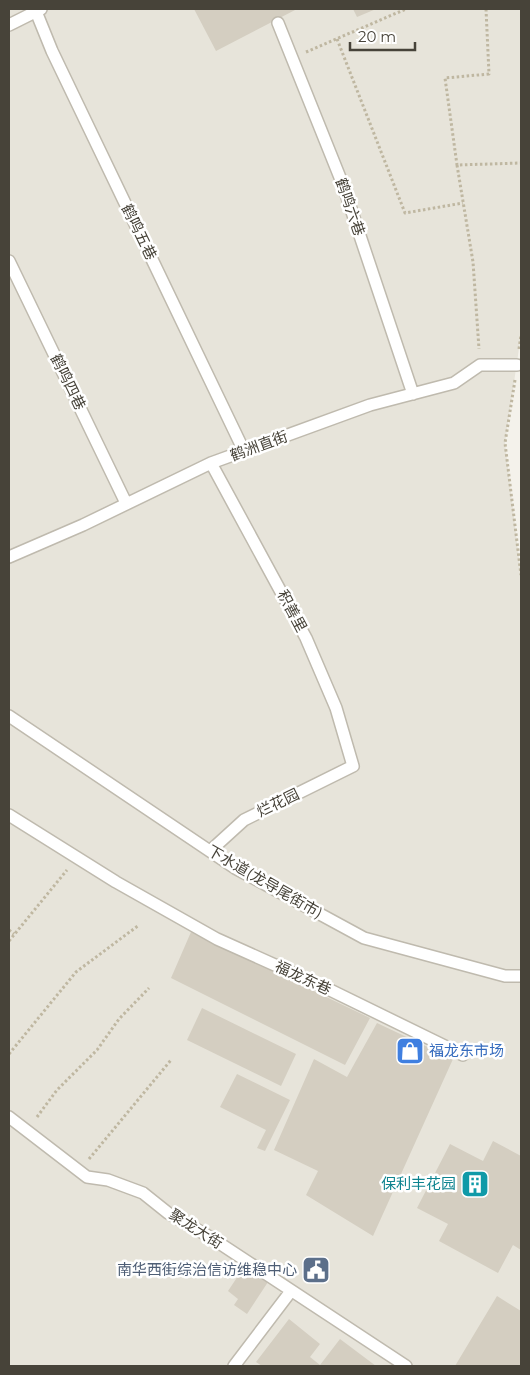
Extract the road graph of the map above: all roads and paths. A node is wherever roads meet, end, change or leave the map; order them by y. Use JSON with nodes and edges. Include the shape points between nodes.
{"nodes":[{"id":1,"x":406,"y":9,"type":"edge"},
{"id":2,"x":486,"y":9,"type":"edge"},
{"id":3,"x":37,"y":10,"type":"edge"},
{"id":4,"x":278,"y":23,"type":"dead end"},
{"id":5,"x":9,"y":25,"type":"edge"},
{"id":6,"x":337,"y":39,"type":"junction"},
{"id":7,"x":292,"y":58,"type":"junction"},
{"id":8,"x":521,"y":163,"type":"edge"},
{"id":9,"x":457,"y":165,"type":"junction"},
{"id":10,"x":463,"y":203,"type":"junction"},
{"id":11,"x":9,"y":261,"type":"edge"},
{"id":12,"x":480,"y":365,"type":"junction"},
{"id":13,"x":517,"y":366,"type":"joint"},
{"id":14,"x":413,"y":394,"type":"junction"},
{"id":15,"x":244,"y":451,"type":"junction"},
{"id":16,"x":211,"y":463,"type":"junction"},
{"id":17,"x":126,"y":503,"type":"junction"},
{"id":18,"x":9,"y":557,"type":"edge"},
{"id":19,"x":521,"y":576,"type":"edge"},
{"id":20,"x":9,"y":716,"type":"edge"},
{"id":21,"x":353,"y":766,"type":"joint"},
{"id":22,"x":9,"y":815,"type":"edge"},
{"id":23,"x":210,"y":852,"type":"junction"},
{"id":24,"x":77,"y":858,"type":"junction"},
{"id":25,"x":140,"y":925,"type":"dead end"},
{"id":26,"x":9,"y":930,"type":"edge"},
{"id":27,"x":14,"y":934,"type":"junction"},
{"id":28,"x":9,"y":941,"type":"edge"},
{"id":29,"x":521,"y":976,"type":"edge"},
{"id":30,"x":149,"y":988,"type":"dead end"},
{"id":31,"x":9,"y":1054,"type":"edge"},
{"id":32,"x":463,"y":1055,"type":"dead end"},
{"id":33,"x":171,"y":1060,"type":"dead end"},
{"id":34,"x":9,"y":1116,"type":"edge"},
{"id":35,"x":27,"y":1131,"type":"junction"},
{"id":36,"x":79,"y":1171,"type":"junction"},
{"id":37,"x":290,"y":1291,"type":"junction"},
{"id":38,"x":234,"y":1366,"type":"edge"},
{"id":39,"x":406,"y":1366,"type":"edge"}],
"edges":[{"from":1,"to":6,"type":"path"},
{"from":2,"to":9,"type":"path","via":[[489,74],[445,78]]},
{"from":3,"to":5,"type":"lane"},
{"from":3,"to":15,"type":"lane","name":"鹤鸣五巷","via":[[52,51]]},
{"from":4,"to":7,"type":"lane","name":"鹤鸣六巷"},
{"from":6,"to":7,"type":"path"},
{"from":6,"to":10,"type":"path","via":[[405,213]]},
{"from":7,"to":14,"type":"lane","name":"鹤鸣六巷","via":[[343,184]]},
{"from":8,"to":9,"type":"path"},
{"from":9,"to":10,"type":"path"},
{"from":10,"to":12,"type":"path","via":[[473,262]]},
{"from":11,"to":17,"type":"lane","name":"鹤鸣四巷"},
{"from":12,"to":13,"type":"lane"},
{"from":12,"to":14,"type":"lane","name":"鹤洲直街","via":[[454,383]]},
{"from":13,"to":19,"type":"path","via":[[505,443]]},
{"from":14,"to":15,"type":"lane","name":"鹤洲直街","via":[[370,405]]},
{"from":15,"to":16,"type":"lane","name":"鹤洲直街"},
{"from":16,"to":17,"type":"lane","name":"鹤洲直街"},
{"from":16,"to":21,"type":"lane","name":"积善里","via":[[306,638],[336,708]]},
{"from":17,"to":18,"type":"lane","name":"鹤洲直街"},
{"from":20,"to":23,"type":"lane","name":"下水道(龙导尾街市)"},
{"from":21,"to":23,"type":"lane","name":"烂花园","via":[[244,820]]},
{"from":22,"to":24,"type":"lane","name":"福龙东巷"},
{"from":23,"to":29,"type":"lane","name":"下水道(龙导尾街市)","via":[[364,938],[505,976]]},
{"from":24,"to":27,"type":"path"},
{"from":24,"to":32,"type":"lane","name":"福龙东巷","via":[[217,939]]},
{"from":25,"to":31,"type":"path","via":[[76,972]]},
{"from":26,"to":27,"type":"path"},
{"from":27,"to":28,"type":"path"},
{"from":30,"to":35,"type":"path","via":[[119,1019],[97,1050],[57,1090]]},
{"from":33,"to":36,"type":"path"},
{"from":34,"to":35,"type":"lane","name":"聚龙大街"},
{"from":35,"to":36,"type":"lane","name":"聚龙大街"},
{"from":36,"to":37,"type":"lane","name":"聚龙大街","via":[[87,1177],[108,1180],[143,1193],[168,1213]]},
{"from":37,"to":38,"type":"lane"},
{"from":37,"to":39,"type":"lane","name":"聚龙大街"}]}
